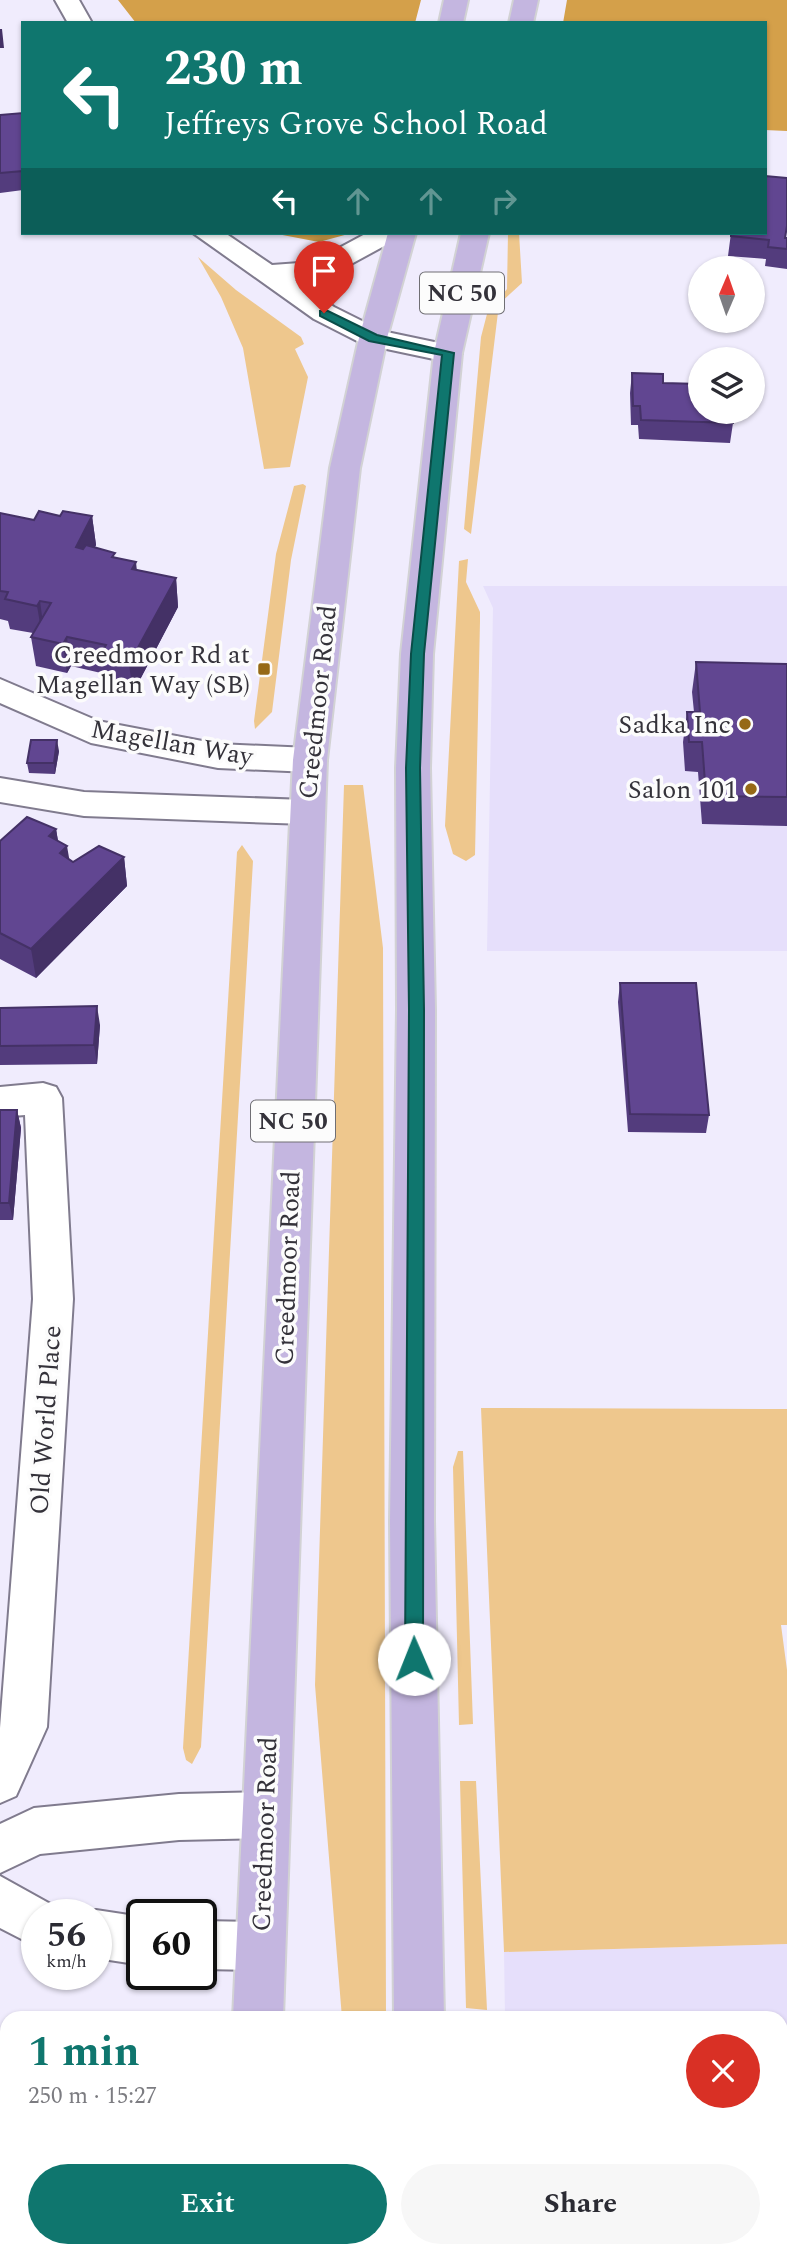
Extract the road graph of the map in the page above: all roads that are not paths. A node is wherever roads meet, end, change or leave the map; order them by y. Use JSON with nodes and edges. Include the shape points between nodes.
{"nodes":[{"id":1,"x":67,"y":0,"type":"edge"},
{"id":2,"x":456,"y":0,"type":"edge"},
{"id":3,"x":526,"y":0,"type":"edge"},
{"id":4,"x":79,"y":21,"type":"edge"},
{"id":5,"x":451,"y":21,"type":"edge"},
{"id":6,"x":521,"y":21,"type":"edge"},
{"id":7,"x":210,"y":235,"type":"edge"},
{"id":8,"x":383,"y":235,"type":"edge"},
{"id":9,"x":401,"y":235,"type":"edge"},
{"id":10,"x":475,"y":235,"type":"edge"},
{"id":11,"x":267,"y":274,"type":"junction"},
{"id":12,"x":373,"y":338,"type":"junction"},
{"id":13,"x":448,"y":353,"type":"junction"},
{"id":14,"x":0,"y":690,"type":"edge"},
{"id":15,"x":310,"y":760,"type":"junction"},
{"id":16,"x":0,"y":790,"type":"edge"},
{"id":17,"x":306,"y":812,"type":"junction"},
{"id":18,"x":0,"y":1102,"type":"edge"},
{"id":19,"x":0,"y":1780,"type":"edge"},
{"id":20,"x":264,"y":1815,"type":"junction"},
{"id":21,"x":0,"y":1850,"type":"edge"},
{"id":22,"x":0,"y":1900,"type":"edge"},
{"id":23,"x":21,"y":1913,"type":"edge"},
{"id":24,"x":217,"y":1945,"type":"edge"},
{"id":25,"x":260,"y":1946,"type":"junction"},
{"id":26,"x":258,"y":2011,"type":"edge"},
{"id":27,"x":419,"y":2011,"type":"edge"}],
"edges":[{"from":1,"to":4,"type":"street"},
{"from":2,"to":5,"type":"main road"},
{"from":3,"to":6,"type":"main road"},
{"from":7,"to":11,"type":"street"},
{"from":8,"to":11,"type":"street","via":[[318,270]]},
{"from":9,"to":12,"type":"main road","name":"Creedmoor Road","number":"NC 50"},
{"from":10,"to":13,"type":"main road","number":"NC 50"},
{"from":11,"to":12,"type":"street","via":[[324,313]]},
{"from":12,"to":13,"type":"street"},
{"from":12,"to":15,"type":"main road","name":"Creedmoor Road","number":"NC 50","via":[[345,468]]},
{"from":13,"to":27,"type":"main road","number":"NC 50","via":[[417,654],[413,768],[412,1521]]},
{"from":14,"to":15,"type":"street","name":"Magellan Way","via":[[91,731],[218,756]]},
{"from":15,"to":17,"type":"main road","name":"Creedmoor Road","number":"NC 50"},
{"from":16,"to":17,"type":"street","via":[[84,804]]},
{"from":17,"to":20,"type":"main road","name":"Creedmoor Road","number":"NC 50"},
{"from":18,"to":19,"type":"street","name":"Old World Place","via":[[43,1098],[53,1299],[24,1727]]},
{"from":20,"to":21,"type":"street","via":[[179,1816],[34,1831]]},
{"from":20,"to":25,"type":"main road","name":"Creedmoor Road","number":"NC 50"},
{"from":22,"to":23,"type":"street"},
{"from":24,"to":25,"type":"street"},
{"from":25,"to":26,"type":"main road","name":"Creedmoor Road","number":"NC 50"}]}
